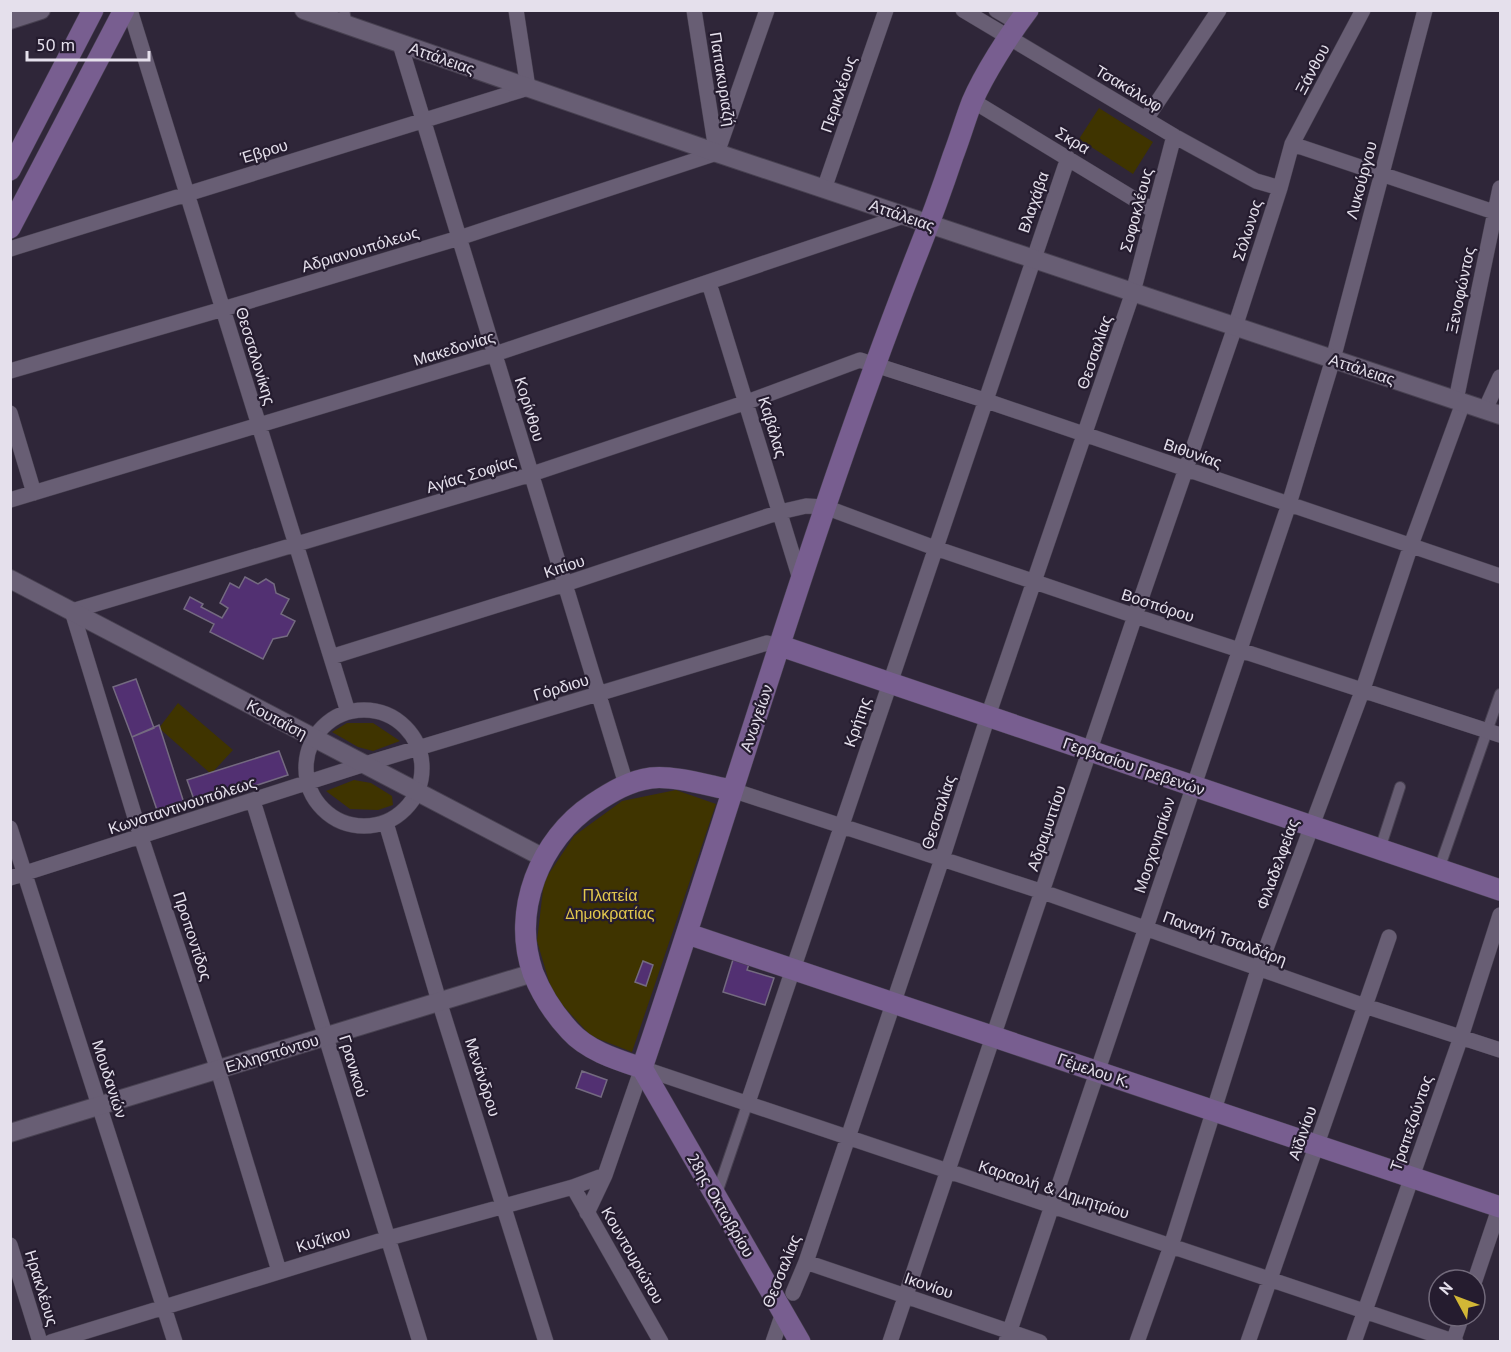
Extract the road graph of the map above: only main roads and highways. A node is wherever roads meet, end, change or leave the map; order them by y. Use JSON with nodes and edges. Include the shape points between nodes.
{"nodes":[{"id":1,"x":93,"y":10,"type":"edge"},
{"id":2,"x":124,"y":10,"type":"edge"},
{"id":3,"x":1018,"y":24,"type":"edge"},
{"id":4,"x":10,"y":170,"type":"edge"},
{"id":5,"x":10,"y":228,"type":"edge"},
{"id":6,"x":774,"y":645,"type":"junction"},
{"id":7,"x":732,"y":790,"type":"junction"},
{"id":8,"x":1500,"y":890,"type":"edge"},
{"id":9,"x":688,"y":934,"type":"junction"},
{"id":10,"x":642,"y":1068,"type":"junction"},
{"id":11,"x":1500,"y":1206,"type":"edge"},
{"id":12,"x":800,"y":1341,"type":"edge"}],
"edges":[{"from":1,"to":4,"type":"main road"},
{"from":2,"to":5,"type":"main road"},
{"from":3,"to":6,"type":"main road","name":"Ανωγείων","via":[[973,101],[929,224],[816,506],[801,582]]},
{"from":6,"to":7,"type":"main road","name":"Ανωγείων"},
{"from":6,"to":8,"type":"main road","name":"Γερβασίου Γρεβενών"},
{"from":7,"to":9,"type":"main road","name":"Ανωγείων"},
{"from":7,"to":10,"type":"main road","via":[[653,778],[626,784],[576,815],[544,858],[532,887],[527,940],[533,973],[551,1007],[571,1032],[600,1052]]},
{"from":9,"to":10,"type":"main road","name":"Ανωγείων"},
{"from":9,"to":11,"type":"main road","name":"Γέμελου Κ."},
{"from":10,"to":12,"type":"main road","name":"28ης Οκτωβρίου"}]}
